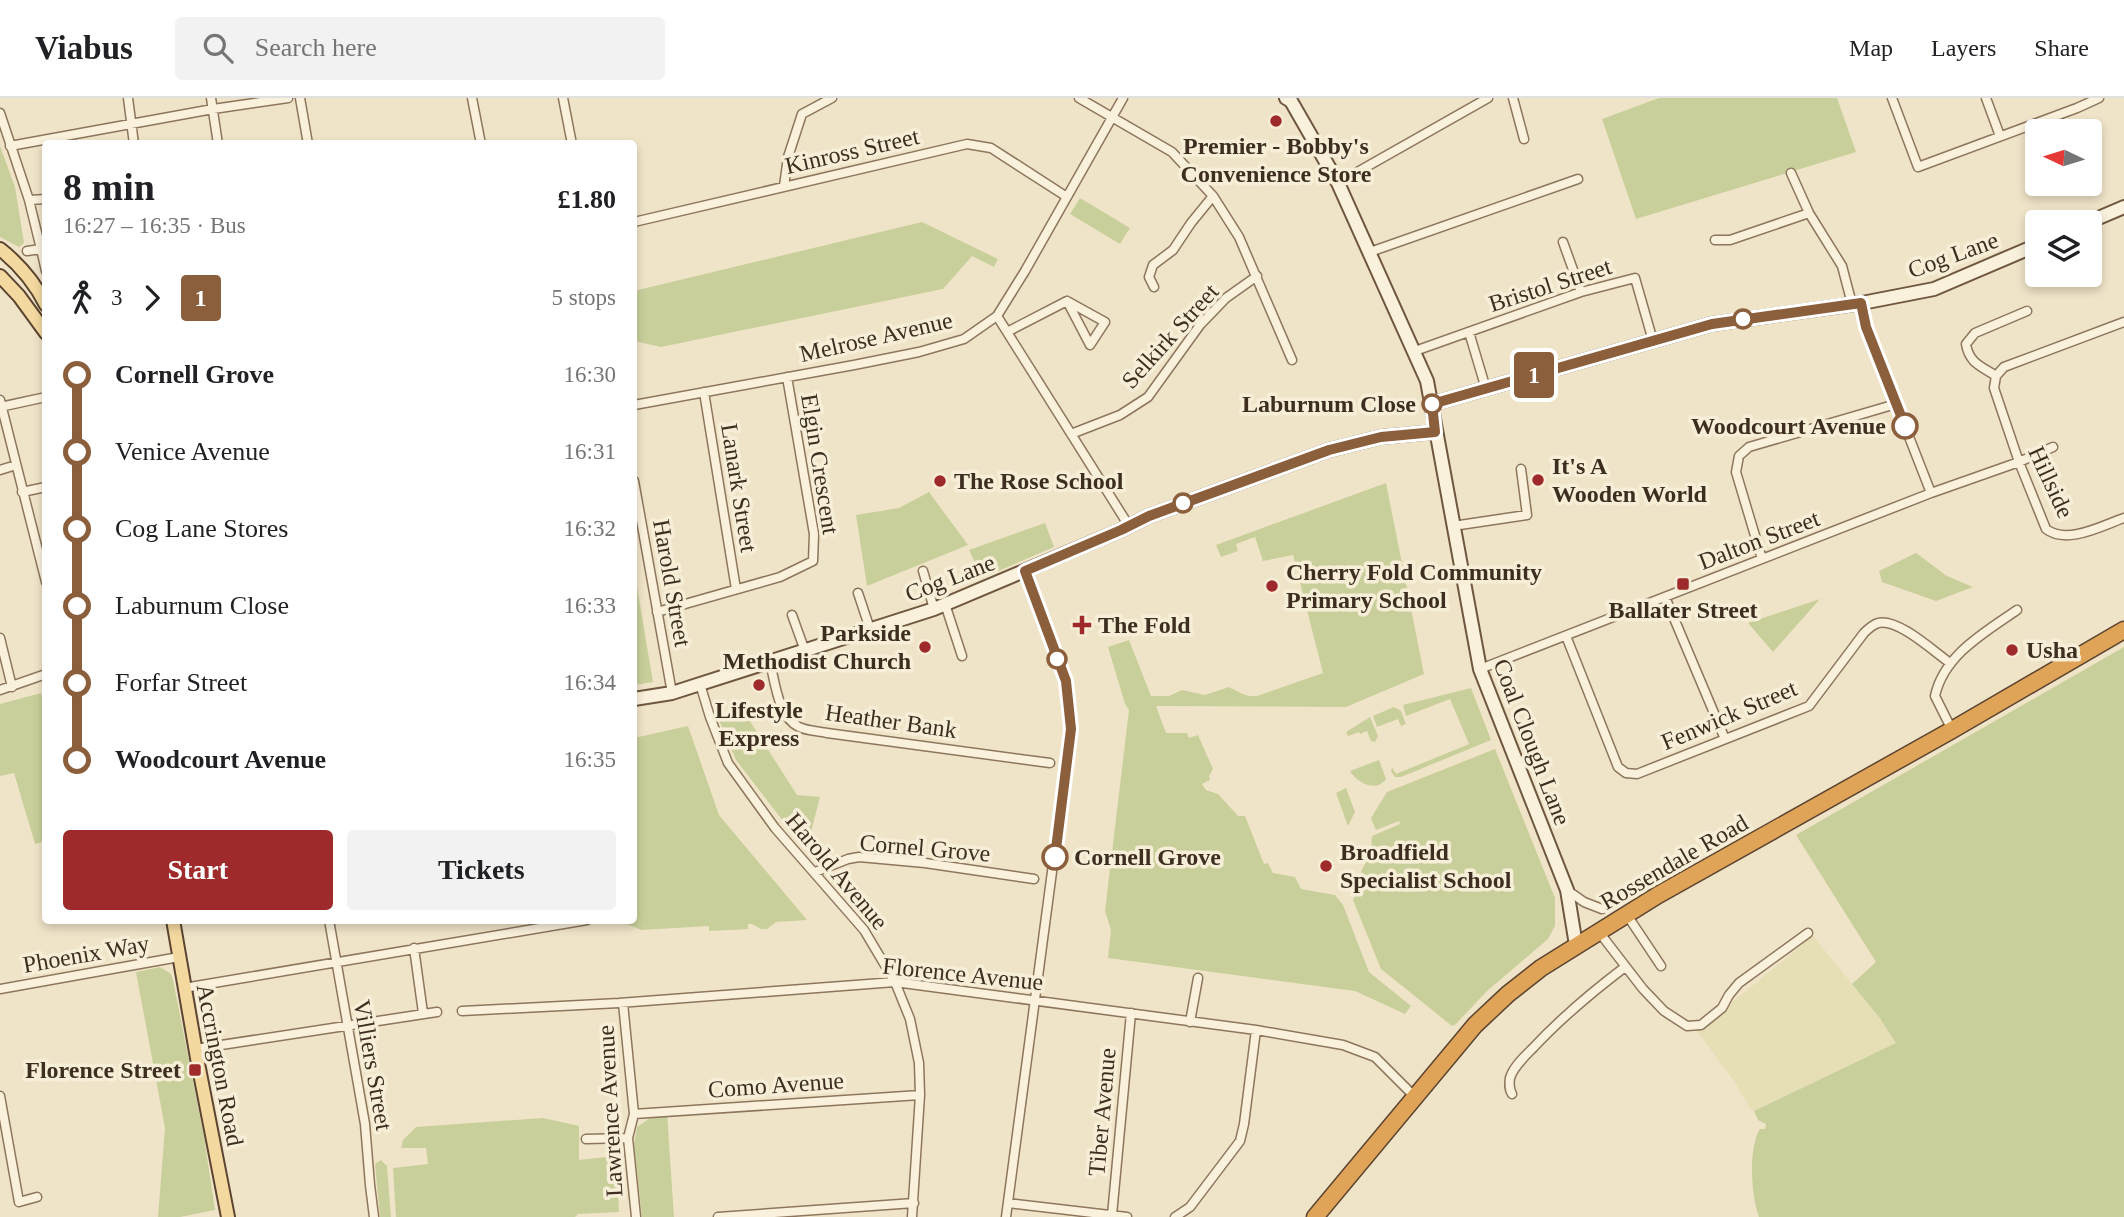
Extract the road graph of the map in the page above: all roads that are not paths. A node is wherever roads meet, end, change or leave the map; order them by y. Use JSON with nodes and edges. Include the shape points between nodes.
{"nodes":[{"id":1,"x":128,"y":98,"type":"edge"},
{"id":2,"x":211,"y":98,"type":"edge"},
{"id":3,"x":288,"y":98,"type":"edge"},
{"id":4,"x":300,"y":98,"type":"edge"},
{"id":5,"x":471,"y":98,"type":"edge"},
{"id":6,"x":563,"y":98,"type":"edge"},
{"id":7,"x":832,"y":98,"type":"edge"},
{"id":8,"x":1079,"y":98,"type":"edge"},
{"id":9,"x":1123,"y":98,"type":"edge"},
{"id":10,"x":1488,"y":98,"type":"edge"},
{"id":11,"x":1513,"y":98,"type":"edge"},
{"id":12,"x":1892,"y":98,"type":"edge"},
{"id":13,"x":1986,"y":98,"type":"edge"},
{"id":14,"x":2099,"y":98,"type":"edge"},
{"id":15,"x":1291,"y":99,"type":"edge"},
{"id":16,"x":213,"y":109,"type":"junction"},
{"id":17,"x":0,"y":113,"type":"edge"},
{"id":18,"x":1113,"y":116,"type":"junction"},
{"id":19,"x":131,"y":124,"type":"junction"},
{"id":20,"x":2000,"y":136,"type":"junction"},
{"id":21,"x":1524,"y":139,"type":"dead end"},
{"id":22,"x":42,"y":140,"type":"edge"},
{"id":23,"x":43,"y":140,"type":"edge"},
{"id":24,"x":133,"y":140,"type":"edge"},
{"id":25,"x":217,"y":140,"type":"edge"},
{"id":26,"x":307,"y":140,"type":"edge"},
{"id":27,"x":480,"y":140,"type":"edge"},
{"id":28,"x":571,"y":140,"type":"edge"},
{"id":29,"x":10,"y":146,"type":"junction"},
{"id":30,"x":1791,"y":173,"type":"dead end"},
{"id":31,"x":1578,"y":179,"type":"dead end"},
{"id":32,"x":1338,"y":183,"type":"junction"},
{"id":33,"x":784,"y":186,"type":"junction"},
{"id":34,"x":1213,"y":196,"type":"junction"},
{"id":35,"x":1067,"y":197,"type":"junction"},
{"id":36,"x":42,"y":199,"type":"edge"},
{"id":37,"x":29,"y":200,"type":"junction"},
{"id":38,"x":2124,"y":207,"type":"edge"},
{"id":39,"x":1809,"y":213,"type":"junction"},
{"id":40,"x":2102,"y":216,"type":"edge"},
{"id":41,"x":637,"y":221,"type":"edge"},
{"id":42,"x":1715,"y":240,"type":"dead end"},
{"id":43,"x":1563,"y":242,"type":"dead end"},
{"id":44,"x":0,"y":249,"type":"edge"},
{"id":45,"x":41,"y":249,"type":"junction"},
{"id":46,"x":2025,"y":250,"type":"edge"},
{"id":47,"x":27,"y":251,"type":"dead end"},
{"id":48,"x":1370,"y":252,"type":"junction"},
{"id":49,"x":42,"y":253,"type":"edge"},
{"id":50,"x":1257,"y":276,"type":"junction"},
{"id":51,"x":3,"y":280,"type":"edge"},
{"id":52,"x":1154,"y":287,"type":"dead end"},
{"id":53,"x":1581,"y":292,"type":"junction"},
{"id":54,"x":42,"y":298,"type":"edge"},
{"id":55,"x":1067,"y":301,"type":"junction"},
{"id":56,"x":1856,"y":304,"type":"junction"},
{"id":57,"x":2027,"y":311,"type":"dead end"},
{"id":58,"x":997,"y":316,"type":"junction"},
{"id":59,"x":2124,"y":321,"type":"edge"},
{"id":60,"x":42,"y":327,"type":"edge"},
{"id":61,"x":1007,"y":332,"type":"junction"},
{"id":62,"x":1469,"y":332,"type":"junction"},
{"id":63,"x":1653,"y":341,"type":"junction"},
{"id":64,"x":1415,"y":351,"type":"junction"},
{"id":65,"x":1292,"y":360,"type":"dead end"},
{"id":66,"x":1996,"y":376,"type":"junction"},
{"id":67,"x":787,"y":377,"type":"junction"},
{"id":68,"x":1486,"y":389,"type":"junction"},
{"id":69,"x":704,"y":392,"type":"junction"},
{"id":70,"x":42,"y":398,"type":"edge"},
{"id":71,"x":637,"y":404,"type":"edge"},
{"id":72,"x":1432,"y":404,"type":"junction"},
{"id":73,"x":1896,"y":404,"type":"junction"},
{"id":74,"x":1,"y":405,"type":"edge"},
{"id":75,"x":1435,"y":432,"type":"junction"},
{"id":76,"x":1071,"y":434,"type":"junction"},
{"id":77,"x":2053,"y":447,"type":"dead end"},
{"id":78,"x":2019,"y":462,"type":"junction"},
{"id":79,"x":16,"y":465,"type":"junction"},
{"id":80,"x":1521,"y":469,"type":"dead end"},
{"id":81,"x":0,"y":470,"type":"edge"},
{"id":82,"x":42,"y":488,"type":"edge"},
{"id":83,"x":22,"y":492,"type":"junction"},
{"id":84,"x":1931,"y":493,"type":"junction"},
{"id":85,"x":637,"y":498,"type":"edge"},
{"id":86,"x":2124,"y":519,"type":"edge"},
{"id":87,"x":1129,"y":526,"type":"junction"},
{"id":88,"x":1453,"y":526,"type":"junction"},
{"id":89,"x":1762,"y":559,"type":"junction"},
{"id":90,"x":42,"y":571,"type":"edge"},
{"id":91,"x":923,"y":571,"type":"dead end"},
{"id":92,"x":1025,"y":571,"type":"junction"},
{"id":93,"x":736,"y":589,"type":"junction"},
{"id":94,"x":858,"y":593,"type":"dead end"},
{"id":95,"x":1665,"y":597,"type":"junction"},
{"id":96,"x":939,"y":606,"type":"junction"},
{"id":97,"x":2017,"y":610,"type":"dead end"},
{"id":98,"x":657,"y":612,"type":"junction"},
{"id":99,"x":792,"y":615,"type":"dead end"},
{"id":100,"x":870,"y":629,"type":"junction"},
{"id":101,"x":2124,"y":630,"type":"edge"},
{"id":102,"x":1566,"y":636,"type":"junction"},
{"id":103,"x":0,"y":638,"type":"edge"},
{"id":104,"x":804,"y":651,"type":"junction"},
{"id":105,"x":962,"y":656,"type":"dead end"},
{"id":106,"x":770,"y":662,"type":"junction"},
{"id":107,"x":1950,"y":663,"type":"junction"},
{"id":108,"x":1480,"y":669,"type":"junction"},
{"id":109,"x":42,"y":676,"type":"edge"},
{"id":110,"x":700,"y":684,"type":"junction"},
{"id":111,"x":12,"y":687,"type":"junction"},
{"id":112,"x":0,"y":690,"type":"edge"},
{"id":113,"x":672,"y":693,"type":"junction"},
{"id":114,"x":637,"y":699,"type":"edge"},
{"id":115,"x":1952,"y":730,"type":"junction"},
{"id":116,"x":1726,"y":739,"type":"junction"},
{"id":117,"x":1050,"y":763,"type":"dead end"},
{"id":118,"x":815,"y":872,"type":"junction"},
{"id":119,"x":1034,"y":879,"type":"dead end"},
{"id":120,"x":1567,"y":890,"type":"junction"},
{"id":121,"x":1602,"y":909,"type":"dead end"},
{"id":122,"x":1627,"y":915,"type":"junction"},
{"id":123,"x":174,"y":924,"type":"edge"},
{"id":124,"x":329,"y":924,"type":"edge"},
{"id":125,"x":562,"y":924,"type":"edge"},
{"id":126,"x":1599,"y":932,"type":"junction"},
{"id":127,"x":1808,"y":933,"type":"dead end"},
{"id":128,"x":1576,"y":946,"type":"junction"},
{"id":129,"x":414,"y":948,"type":"junction"},
{"id":130,"x":179,"y":957,"type":"junction"},
{"id":131,"x":335,"y":964,"type":"junction"},
{"id":132,"x":1661,"y":966,"type":"dead end"},
{"id":133,"x":1625,"y":967,"type":"junction"},
{"id":134,"x":1198,"y":978,"type":"dead end"},
{"id":135,"x":895,"y":982,"type":"junction"},
{"id":136,"x":184,"y":988,"type":"junction"},
{"id":137,"x":0,"y":989,"type":"edge"},
{"id":138,"x":1036,"y":1001,"type":"junction"},
{"id":139,"x":623,"y":1003,"type":"junction"},
{"id":140,"x":462,"y":1011,"type":"dead end"},
{"id":141,"x":437,"y":1012,"type":"dead end"},
{"id":142,"x":423,"y":1013,"type":"junction"},
{"id":143,"x":1131,"y":1013,"type":"junction"},
{"id":144,"x":1190,"y":1022,"type":"junction"},
{"id":145,"x":346,"y":1025,"type":"junction"},
{"id":146,"x":1256,"y":1030,"type":"junction"},
{"id":147,"x":195,"y":1049,"type":"junction"},
{"id":148,"x":1512,"y":1094,"type":"dead end"},
{"id":149,"x":920,"y":1095,"type":"junction"},
{"id":150,"x":0,"y":1096,"type":"edge"},
{"id":151,"x":1415,"y":1097,"type":"junction"},
{"id":152,"x":634,"y":1114,"type":"junction"},
{"id":153,"x":628,"y":1138,"type":"junction"},
{"id":154,"x":586,"y":1139,"type":"dead end"},
{"id":155,"x":37,"y":1197,"type":"dead end"},
{"id":156,"x":914,"y":1203,"type":"junction"},
{"id":157,"x":1008,"y":1203,"type":"junction"},
{"id":158,"x":1112,"y":1215,"type":"junction"},
{"id":159,"x":228,"y":1217,"type":"edge"},
{"id":160,"x":374,"y":1217,"type":"edge"},
{"id":161,"x":636,"y":1217,"type":"edge"},
{"id":162,"x":718,"y":1217,"type":"edge"},
{"id":163,"x":912,"y":1217,"type":"edge"},
{"id":164,"x":1006,"y":1217,"type":"edge"},
{"id":165,"x":1127,"y":1217,"type":"edge"},
{"id":166,"x":1175,"y":1217,"type":"edge"},
{"id":167,"x":1315,"y":1217,"type":"edge"}],
"edges":[{"from":1,"to":19,"type":"street"},
{"from":2,"to":16,"type":"street"},
{"from":3,"to":16,"type":"street"},
{"from":4,"to":26,"type":"street"},
{"from":5,"to":27,"type":"street"},
{"from":6,"to":28,"type":"street"},
{"from":7,"to":33,"type":"street","via":[[802,114]]},
{"from":8,"to":18,"type":"street"},
{"from":9,"to":18,"type":"street","name":"Melrose Avenue"},
{"from":10,"to":32,"type":"street"},
{"from":11,"to":21,"type":"street"},
{"from":12,"to":20,"type":"street","via":[[1918,167]]},
{"from":13,"to":20,"type":"street"},
{"from":14,"to":20,"type":"street"},
{"from":15,"to":32,"type":"street","name":"Coal Clough Lane"},
{"from":16,"to":19,"type":"street"},
{"from":16,"to":25,"type":"street"},
{"from":17,"to":29,"type":"street"},
{"from":18,"to":34,"type":"street","via":[[1172,152]]},
{"from":18,"to":35,"type":"street","name":"Melrose Avenue"},
{"from":19,"to":23,"type":"street"},
{"from":19,"to":24,"type":"street"},
{"from":22,"to":29,"type":"street"},
{"from":29,"to":37,"type":"street"},
{"from":30,"to":39,"type":"street"},
{"from":31,"to":48,"type":"street"},
{"from":32,"to":48,"type":"street","name":"Coal Clough Lane"},
{"from":33,"to":35,"type":"street","name":"Kinross Street","via":[[967,144],[991,148]]},
{"from":33,"to":41,"type":"street","name":"Kinross Street"},
{"from":34,"to":50,"type":"street"},
{"from":34,"to":52,"type":"street","via":[[1173,250],[1153,265],[1149,277]]},
{"from":35,"to":58,"type":"street","name":"Melrose Avenue"},
{"from":36,"to":37,"type":"street"},
{"from":37,"to":45,"type":"street"},
{"from":38,"to":40,"type":"street"},
{"from":39,"to":42,"type":"street","via":[[1730,240]]},
{"from":39,"to":56,"type":"street","via":[[1842,266]]},
{"from":43,"to":53,"type":"street"},
{"from":44,"to":54,"type":"main road"},
{"from":45,"to":47,"type":"street"},
{"from":45,"to":49,"type":"street"},
{"from":46,"to":56,"type":"street","name":"Cog Lane","via":[[1934,289]]},
{"from":48,"to":64,"type":"street","name":"Coal Clough Lane"},
{"from":50,"to":65,"type":"street"},
{"from":50,"to":76,"type":"street","name":"Selkirk Street","via":[[1199,325],[1148,397],[1120,415]]},
{"from":51,"to":60,"type":"main road"},
{"from":53,"to":62,"type":"street","name":"Bristol Street"},
{"from":53,"to":63,"type":"street","name":"Bristol Street","via":[[1635,278]]},
{"from":55,"to":55,"type":"street","via":[[1084,334],[1090,345],[1105,322]]},
{"from":55,"to":61,"type":"street"},
{"from":56,"to":63,"type":"street","name":"Cog Lane","via":[[1712,324]]},
{"from":56,"to":73,"type":"street"},
{"from":57,"to":66,"type":"street","via":[[1975,333],[1966,344],[1973,361]]},
{"from":58,"to":61,"type":"street"},
{"from":58,"to":67,"type":"street","name":"Melrose Avenue","via":[[964,339]]},
{"from":59,"to":66,"type":"street","via":[[2004,367]]},
{"from":61,"to":76,"type":"street"},
{"from":62,"to":64,"type":"street","name":"Bristol Street"},
{"from":62,"to":68,"type":"street"},
{"from":63,"to":68,"type":"street","name":"Cog Lane"},
{"from":64,"to":72,"type":"street","name":"Coal Clough Lane"},
{"from":66,"to":78,"type":"street","name":"Hillside","via":[[1994,388]]},
{"from":67,"to":69,"type":"street","name":"Melrose Avenue"},
{"from":67,"to":93,"type":"street","name":"Elgin Crescent","via":[[814,534],[813,561],[780,577]]},
{"from":68,"to":72,"type":"street","name":"Cog Lane"},
{"from":69,"to":71,"type":"street","name":"Melrose Avenue"},
{"from":69,"to":93,"type":"street","name":"Lanark Street"},
{"from":70,"to":74,"type":"street"},
{"from":72,"to":75,"type":"street","name":"Coal Clough Lane"},
{"from":73,"to":84,"type":"street"},
{"from":73,"to":89,"type":"street","via":[[1749,447],[1739,456],[1737,472]]},
{"from":74,"to":79,"type":"street"},
{"from":75,"to":87,"type":"street","name":"Cog Lane","via":[[1381,437],[1329,450]]},
{"from":75,"to":88,"type":"street","name":"Coal Clough Lane"},
{"from":76,"to":87,"type":"street"},
{"from":77,"to":78,"type":"street","name":"Dalton Street"},
{"from":78,"to":84,"type":"street","name":"Dalton Street"},
{"from":78,"to":86,"type":"street","name":"Hillside","via":[[2046,529],[2054,535],[2069,536]]},
{"from":79,"to":81,"type":"street"},
{"from":79,"to":83,"type":"street"},
{"from":80,"to":88,"type":"street","via":[[1527,515]]},
{"from":82,"to":83,"type":"street"},
{"from":83,"to":90,"type":"street"},
{"from":84,"to":89,"type":"street","name":"Dalton Street"},
{"from":85,"to":98,"type":"street","name":"Harold Street"},
{"from":87,"to":92,"type":"street","name":"Cog Lane"},
{"from":88,"to":108,"type":"street","name":"Coal Clough Lane"},
{"from":89,"to":95,"type":"street","name":"Dalton Street"},
{"from":91,"to":96,"type":"street"},
{"from":92,"to":96,"type":"street","name":"Cog Lane"},
{"from":92,"to":138,"type":"street","via":[[1066,681],[1071,729]]},
{"from":93,"to":98,"type":"street","name":"Elgin Crescent"},
{"from":94,"to":100,"type":"street"},
{"from":95,"to":102,"type":"street","name":"Dalton Street"},
{"from":95,"to":116,"type":"street"},
{"from":96,"to":100,"type":"street","name":"Cog Lane"},
{"from":96,"to":105,"type":"street"},
{"from":97,"to":107,"type":"street","via":[[1969,643]]},
{"from":98,"to":113,"type":"street","name":"Harold Street"},
{"from":99,"to":104,"type":"street"},
{"from":100,"to":104,"type":"street","name":"Cog Lane"},
{"from":101,"to":115,"type":"highway","name":"Rossendale Road"},
{"from":102,"to":108,"type":"street","name":"Dalton Street"},
{"from":102,"to":116,"type":"street","name":"Fenwick Street","via":[[1618,767],[1626,773],[1637,774]]},
{"from":103,"to":111,"type":"street"},
{"from":104,"to":106,"type":"street","name":"Cog Lane"},
{"from":106,"to":110,"type":"street","name":"Cog Lane"},
{"from":106,"to":117,"type":"street","name":"Heather Bank","via":[[781,705],[799,727]]},
{"from":107,"to":115,"type":"street","via":[[1935,696]]},
{"from":107,"to":116,"type":"street","name":"Fenwick Street","via":[[1898,626],[1874,624],[1809,706]]},
{"from":108,"to":120,"type":"street","name":"Coal Clough Lane"},
{"from":109,"to":111,"type":"street"},
{"from":110,"to":113,"type":"street","name":"Cog Lane"},
{"from":110,"to":118,"type":"street","name":"Harold Avenue","via":[[728,763],[775,828]]},
{"from":111,"to":112,"type":"street"},
{"from":113,"to":114,"type":"street","name":"Cog Lane"},
{"from":115,"to":122,"type":"highway","name":"Rossendale Road"},
{"from":118,"to":119,"type":"street","name":"Cornel Grove","via":[[859,857]]},
{"from":118,"to":135,"type":"street","name":"Harold Avenue","via":[[864,930]]},
{"from":120,"to":121,"type":"street"},
{"from":120,"to":128,"type":"street","name":"Coal Clough Lane"},
{"from":122,"to":126,"type":"highway","name":"Rossendale Road"},
{"from":122,"to":132,"type":"street"},
{"from":123,"to":130,"type":"main road","name":"Accrington Road"},
{"from":124,"to":131,"type":"street","name":"Villiers Street"},
{"from":125,"to":129,"type":"street"},
{"from":126,"to":128,"type":"highway","name":"Rossendale Road"},
{"from":126,"to":133,"type":"street"},
{"from":127,"to":133,"type":"street","via":[[1739,983],[1722,1008],[1701,1025],[1687,1026],[1664,1012]]},
{"from":128,"to":151,"type":"highway","name":"Rossendale Road","via":[[1508,994],[1475,1025]]},
{"from":129,"to":131,"type":"street"},
{"from":129,"to":142,"type":"street"},
{"from":130,"to":136,"type":"main road","name":"Accrington Road"},
{"from":130,"to":137,"type":"street","name":"Phoenix Way"},
{"from":131,"to":136,"type":"street"},
{"from":131,"to":145,"type":"street","name":"Villiers Street"},
{"from":133,"to":148,"type":"street","via":[[1586,997],[1523,1059],[1511,1076]]},
{"from":134,"to":144,"type":"street"},
{"from":135,"to":138,"type":"street","name":"Florence Avenue"},
{"from":135,"to":139,"type":"street","name":"Florence Avenue"},
{"from":135,"to":149,"type":"street","name":"Harold Avenue","via":[[910,1019]]},
{"from":136,"to":147,"type":"main road","name":"Accrington Road"},
{"from":138,"to":143,"type":"street","name":"Florence Avenue"},
{"from":138,"to":157,"type":"street"},
{"from":139,"to":140,"type":"street","name":"Florence Avenue"},
{"from":139,"to":152,"type":"street","name":"Lawrence Avenue"},
{"from":141,"to":142,"type":"street"},
{"from":142,"to":145,"type":"street"},
{"from":143,"to":144,"type":"street","name":"Florence Avenue"},
{"from":143,"to":158,"type":"street","name":"Tiber Avenue"},
{"from":144,"to":146,"type":"street","name":"Florence Avenue"},
{"from":145,"to":147,"type":"street"},
{"from":145,"to":160,"type":"street","name":"Villiers Street","via":[[365,1124]]},
{"from":146,"to":151,"type":"street","name":"Florence Avenue","via":[[1343,1045],[1375,1057]]},
{"from":146,"to":166,"type":"street","via":[[1240,1141],[1191,1207]]},
{"from":147,"to":159,"type":"main road","name":"Accrington Road"},
{"from":149,"to":152,"type":"street","name":"Como Avenue"},
{"from":149,"to":156,"type":"street","name":"Harold Avenue"},
{"from":150,"to":155,"type":"street","via":[[19,1202]]},
{"from":151,"to":167,"type":"highway","name":"Rossendale Road"},
{"from":152,"to":153,"type":"street","name":"Lawrence Avenue"},
{"from":153,"to":154,"type":"street"},
{"from":153,"to":161,"type":"street","name":"Lawrence Avenue"},
{"from":156,"to":162,"type":"street"},
{"from":156,"to":163,"type":"street","name":"Harold Avenue"},
{"from":157,"to":158,"type":"street"},
{"from":157,"to":164,"type":"street"},
{"from":158,"to":165,"type":"street"}]}
